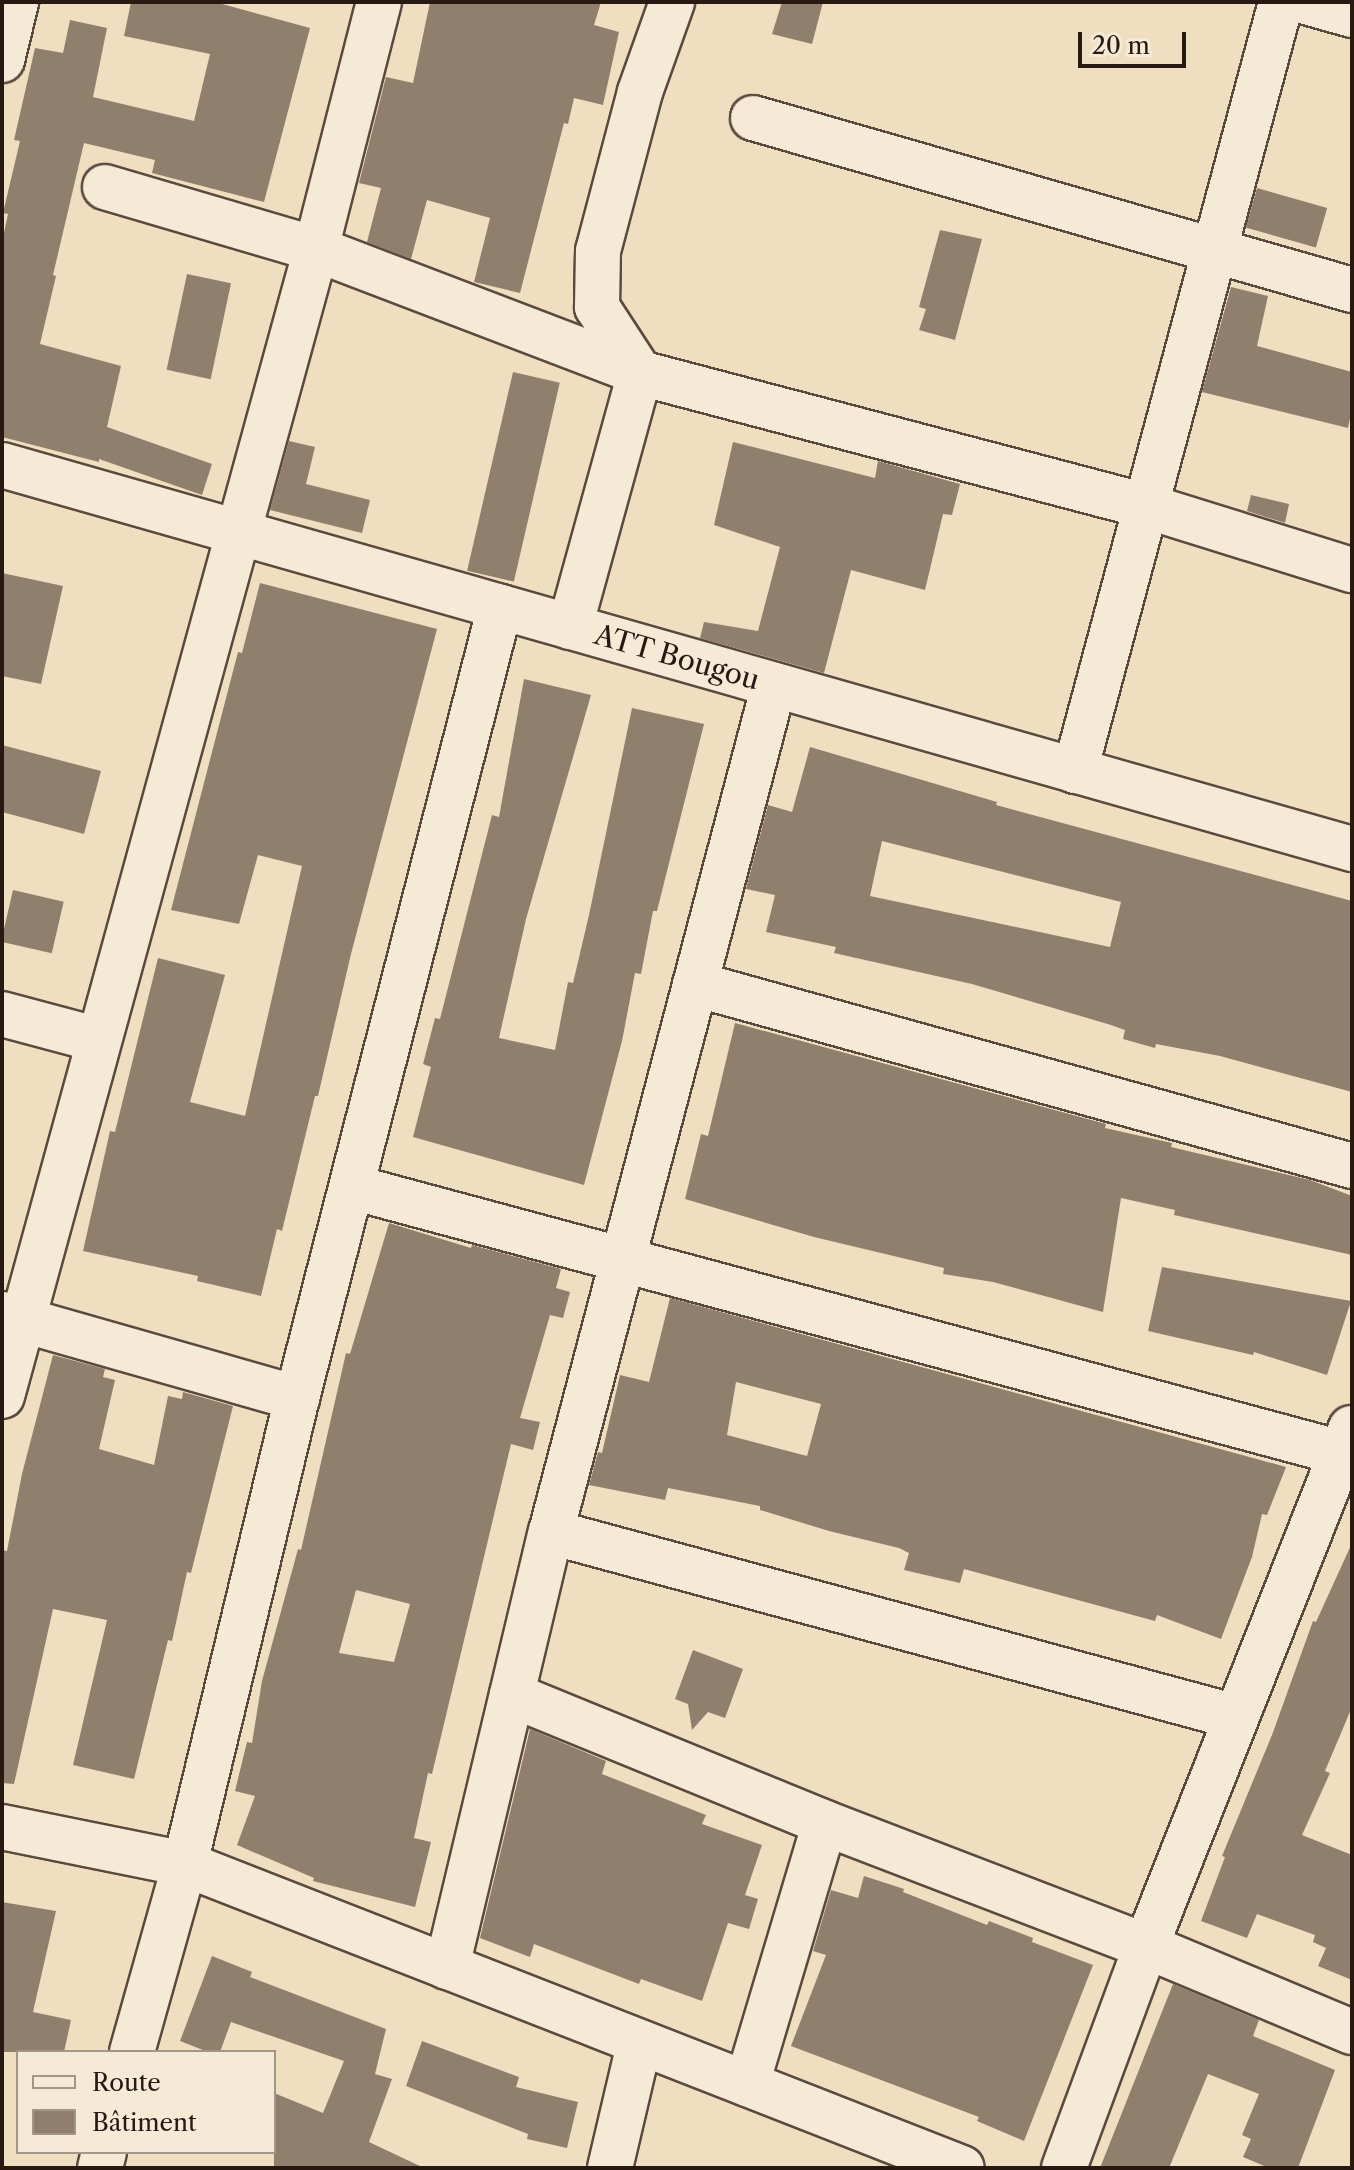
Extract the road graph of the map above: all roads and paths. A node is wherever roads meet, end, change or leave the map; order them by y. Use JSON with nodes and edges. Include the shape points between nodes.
{"nodes":[{"id":1,"x":16,"y":2,"type":"edge"},
{"id":2,"x":672,"y":2,"type":"edge"},
{"id":3,"x":1281,"y":2,"type":"edge"},
{"id":4,"x":1306,"y":2,"type":"edge"},
{"id":5,"x":371,"y":4,"type":"edge"},
{"id":6,"x":1352,"y":15,"type":"edge"},
{"id":7,"x":2,"y":60,"type":"edge"},
{"id":8,"x":753,"y":118,"type":"dead end"},
{"id":9,"x":105,"y":187,"type":"dead end"},
{"id":10,"x":316,"y":249,"type":"junction"},
{"id":11,"x":1214,"y":252,"type":"junction"},
{"id":12,"x":1352,"y":290,"type":"edge"},
{"id":13,"x":640,"y":373,"type":"junction"},
{"id":14,"x":2,"y":465,"type":"edge"},
{"id":15,"x":1146,"y":506,"type":"junction"},
{"id":16,"x":238,"y":533,"type":"junction"},
{"id":17,"x":1352,"y":570,"type":"edge"},
{"id":18,"x":500,"y":607,"type":"junction"},
{"id":19,"x":570,"y":627,"type":"junction"},
{"id":20,"x":774,"y":685,"type":"junction"},
{"id":21,"x":1075,"y":771,"type":"junction"},
{"id":22,"x":1352,"y":849,"type":"edge"},
{"id":23,"x":695,"y":984,"type":"junction"},
{"id":24,"x":2,"y":1014,"type":"edge"},
{"id":25,"x":99,"y":1040,"type":"junction"},
{"id":26,"x":1352,"y":1166,"type":"edge"},
{"id":27,"x":352,"y":1187,"type":"junction"},
{"id":28,"x":622,"y":1260,"type":"junction"},
{"id":29,"x":12,"y":1317,"type":"edge"},
{"id":30,"x":2,"y":1396,"type":"edge"},
{"id":31,"x":297,"y":1398,"type":"junction"},
{"id":32,"x":1347,"y":1439,"type":"edge"},
{"id":33,"x":551,"y":1532,"type":"junction"},
{"id":34,"x":512,"y":1695,"type":"junction"},
{"id":35,"x":1236,"y":1717,"type":"junction"},
{"id":36,"x":825,"y":1823,"type":"junction"},
{"id":37,"x":2,"y":1827,"type":"edge"},
{"id":38,"x":185,"y":1864,"type":"junction"},
{"id":39,"x":1146,"y":1946,"type":"junction"},
{"id":40,"x":447,"y":1967,"type":"junction"},
{"id":41,"x":1352,"y":2032,"type":"edge"},
{"id":42,"x":639,"y":2044,"type":"junction"},
{"id":43,"x":133,"y":2050,"type":"edge"},
{"id":44,"x":747,"y":2084,"type":"junction"},
{"id":45,"x":610,"y":2168,"type":"edge"},
{"id":46,"x":962,"y":2168,"type":"edge"},
{"id":47,"x":1064,"y":2168,"type":"edge"}],
"edges":[{"from":1,"to":7,"type":"street"},
{"from":2,"to":13,"type":"street","via":[[640,92],[598,251],[597,307]]},
{"from":3,"to":11,"type":"street"},
{"from":4,"to":6,"type":"street"},
{"from":5,"to":10,"type":"street"},
{"from":8,"to":11,"type":"street"},
{"from":9,"to":10,"type":"street"},
{"from":10,"to":13,"type":"street"},
{"from":10,"to":16,"type":"street"},
{"from":11,"to":12,"type":"street"},
{"from":11,"to":15,"type":"street"},
{"from":13,"to":15,"type":"street"},
{"from":13,"to":19,"type":"street"},
{"from":14,"to":16,"type":"street","name":"ATT Bougou"},
{"from":15,"to":17,"type":"street"},
{"from":15,"to":21,"type":"street"},
{"from":16,"to":18,"type":"street","name":"ATT Bougou"},
{"from":16,"to":25,"type":"street"},
{"from":18,"to":19,"type":"street","name":"ATT Bougou"},
{"from":18,"to":27,"type":"street"},
{"from":19,"to":20,"type":"street","name":"ATT Bougou"},
{"from":20,"to":21,"type":"street","name":"ATT Bougou"},
{"from":20,"to":23,"type":"street"},
{"from":21,"to":22,"type":"street","name":"ATT Bougou"},
{"from":23,"to":26,"type":"street"},
{"from":23,"to":28,"type":"street"},
{"from":24,"to":25,"type":"street"},
{"from":25,"to":29,"type":"street"},
{"from":27,"to":28,"type":"street"},
{"from":27,"to":31,"type":"street"},
{"from":28,"to":32,"type":"street"},
{"from":28,"to":33,"type":"street"},
{"from":29,"to":30,"type":"street"},
{"from":29,"to":31,"type":"street"},
{"from":31,"to":38,"type":"street"},
{"from":32,"to":35,"type":"street"},
{"from":33,"to":34,"type":"street"},
{"from":33,"to":35,"type":"street"},
{"from":34,"to":36,"type":"street"},
{"from":34,"to":40,"type":"street"},
{"from":35,"to":39,"type":"street"},
{"from":36,"to":39,"type":"street"},
{"from":36,"to":44,"type":"street"},
{"from":37,"to":38,"type":"street"},
{"from":38,"to":40,"type":"street"},
{"from":38,"to":43,"type":"street"},
{"from":39,"to":41,"type":"street"},
{"from":39,"to":47,"type":"street"},
{"from":40,"to":42,"type":"street"},
{"from":42,"to":44,"type":"street"},
{"from":42,"to":45,"type":"street"},
{"from":44,"to":46,"type":"street"}]}
